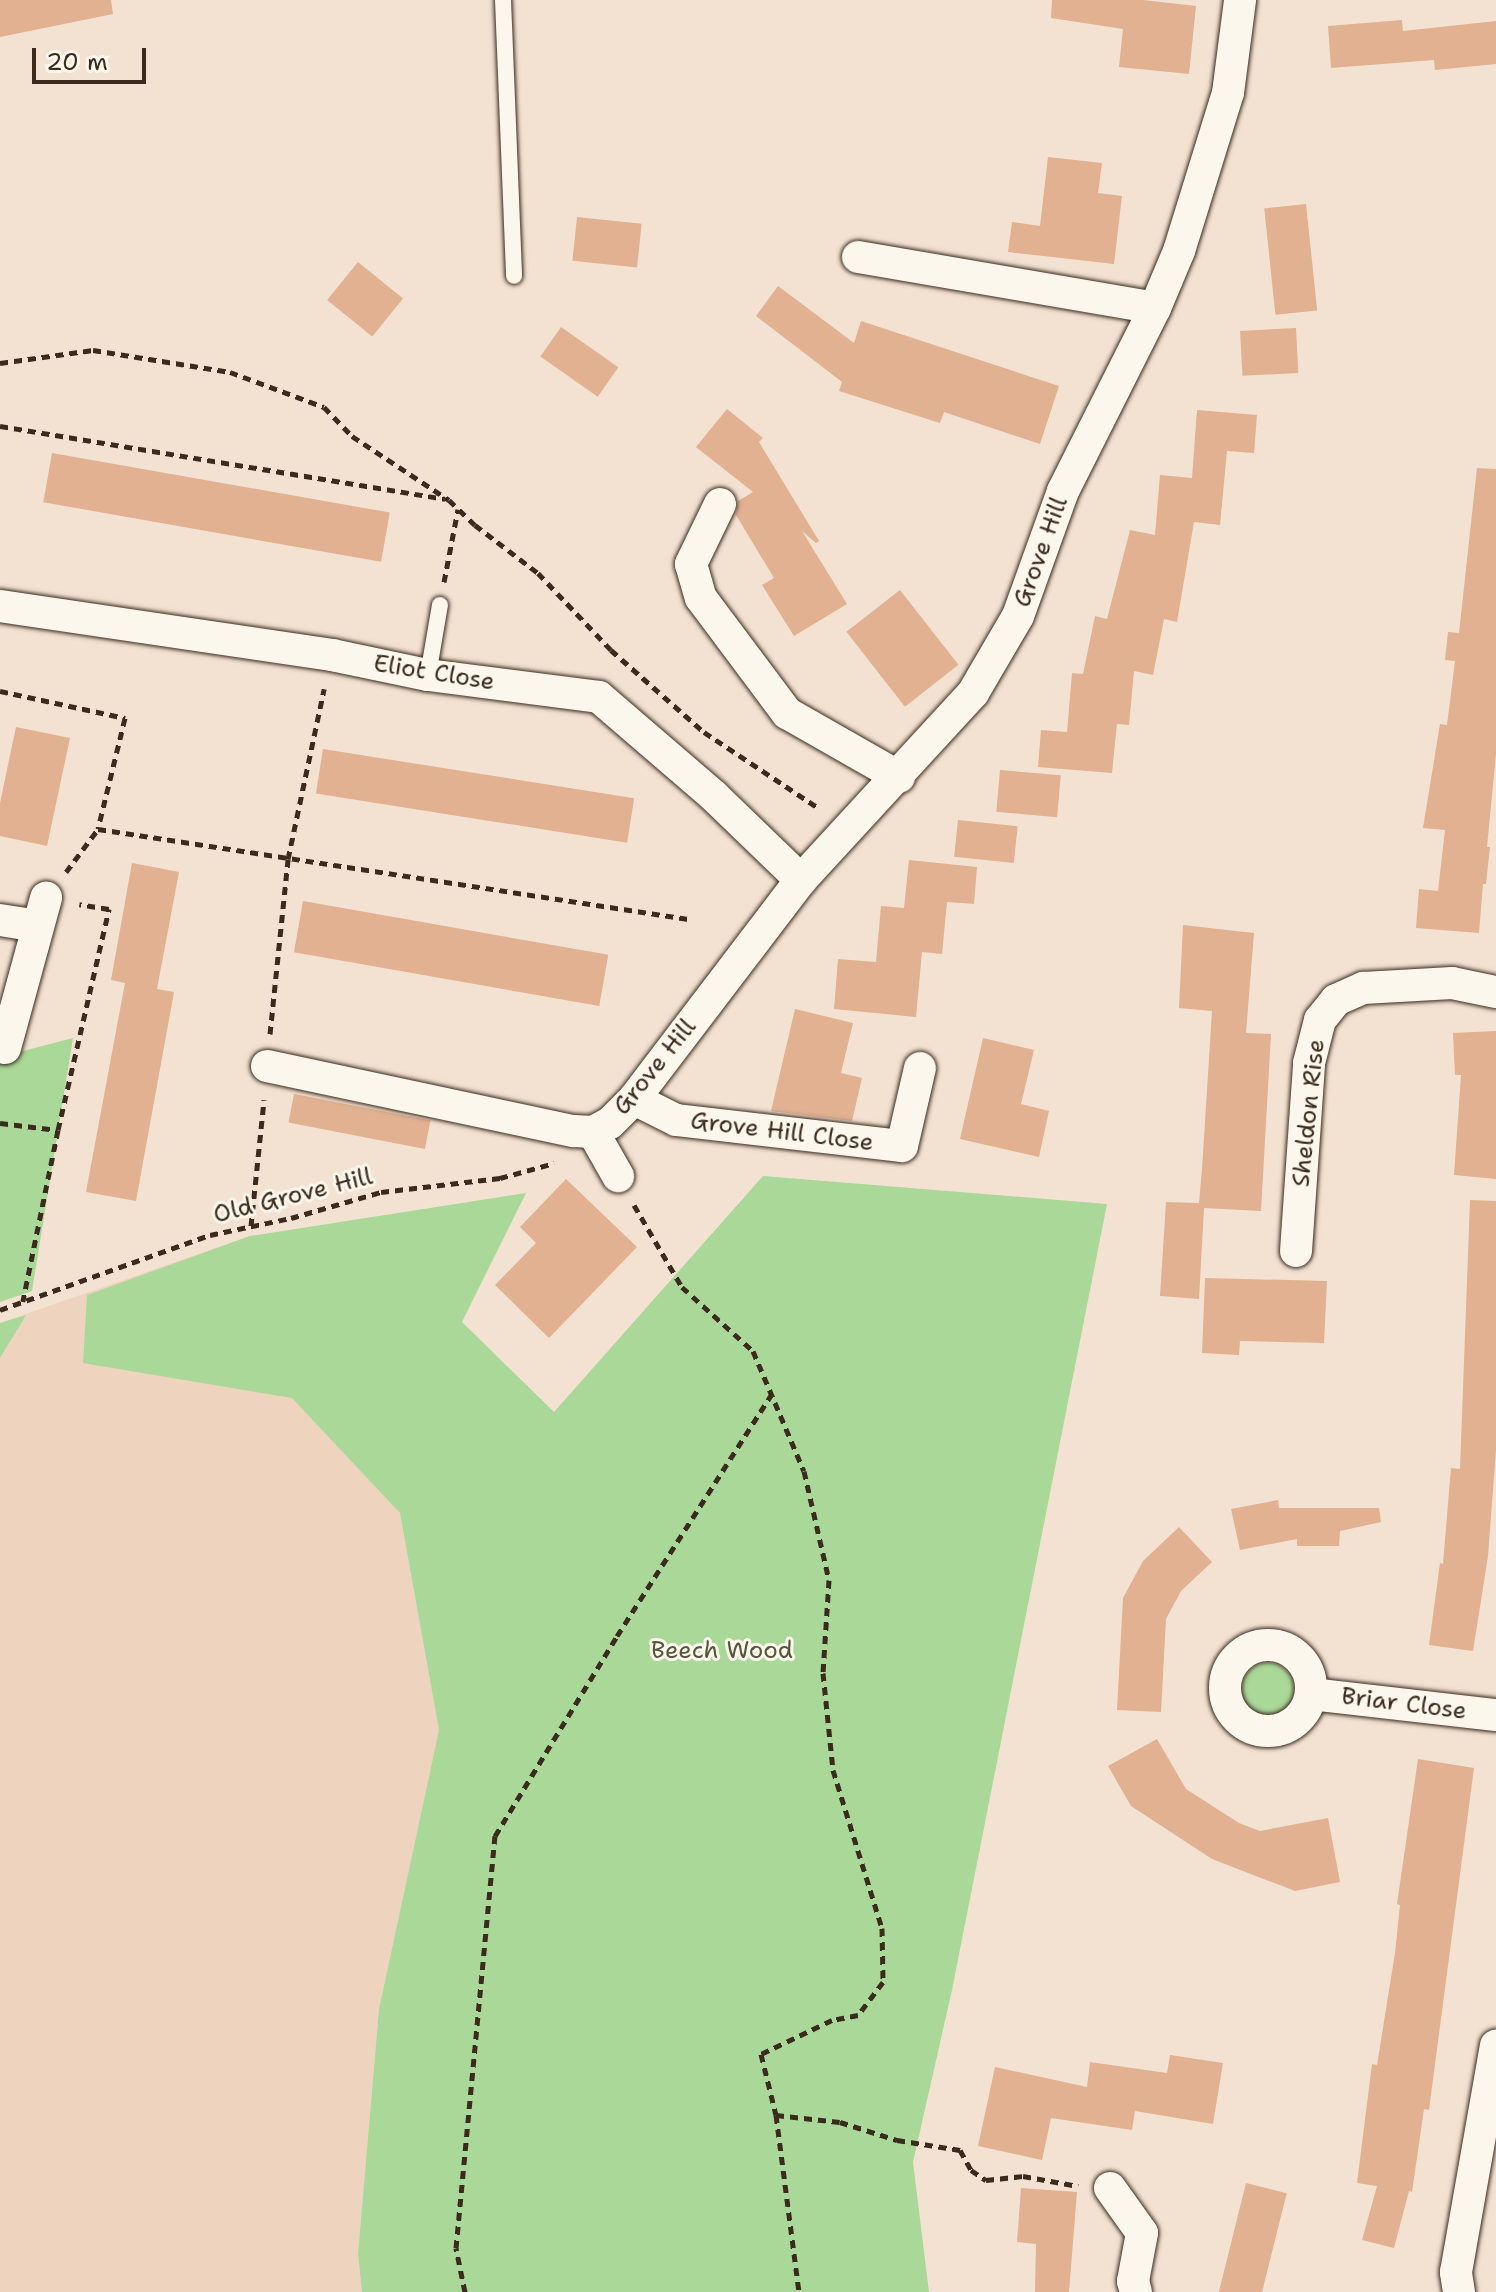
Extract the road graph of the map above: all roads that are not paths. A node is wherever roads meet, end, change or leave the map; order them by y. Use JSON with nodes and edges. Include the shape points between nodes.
{"nodes":[{"id":1,"x":503,"y":0,"type":"edge"},
{"id":2,"x":1240,"y":0,"type":"edge"},
{"id":3,"x":858,"y":257,"type":"dead end"},
{"id":4,"x":514,"y":276,"type":"dead end"},
{"id":5,"x":1155,"y":308,"type":"junction"},
{"id":6,"x":720,"y":504,"type":"dead end"},
{"id":7,"x":440,"y":605,"type":"road end"},
{"id":8,"x":0,"y":606,"type":"edge"},
{"id":9,"x":428,"y":675,"type":"junction"},
{"id":10,"x":899,"y":777,"type":"junction"},
{"id":11,"x":801,"y":880,"type":"junction"},
{"id":12,"x":0,"y":920,"type":"edge"},
{"id":13,"x":1496,"y":992,"type":"edge"},
{"id":14,"x":5,"y":1048,"type":"dead end"},
{"id":15,"x":267,"y":1066,"type":"road end"},
{"id":16,"x":920,"y":1068,"type":"dead end"},
{"id":17,"x":634,"y":1099,"type":"junction"},
{"id":18,"x":593,"y":1132,"type":"junction"},
{"id":19,"x":618,"y":1176,"type":"road end"},
{"id":20,"x":1296,"y":1251,"type":"dead end"},
{"id":21,"x":1311,"y":1694,"type":"dead end"},
{"id":22,"x":1496,"y":1715,"type":"edge"},
{"id":23,"x":1496,"y":2045,"type":"edge"},
{"id":24,"x":1110,"y":2188,"type":"dead end"},
{"id":25,"x":1136,"y":2292,"type":"edge"},
{"id":26,"x":1459,"y":2292,"type":"edge"}],
"edges":[{"from":1,"to":4,"type":"lane"},
{"from":2,"to":5,"type":"street","name":"Grove Hill","via":[[1228,93],[1179,251]]},
{"from":3,"to":5,"type":"street"},
{"from":5,"to":10,"type":"street","name":"Grove Hill","via":[[1063,491],[1018,616],[973,693]]},
{"from":6,"to":10,"type":"street","via":[[691,564],[701,598],[787,713]]},
{"from":7,"to":9,"type":"lane"},
{"from":8,"to":9,"type":"street","name":"Eliot Close","via":[[332,655]]},
{"from":9,"to":11,"type":"street","name":"Eliot Close","via":[[599,697]]},
{"from":10,"to":11,"type":"street","name":"Grove Hill"},
{"from":11,"to":17,"type":"street","name":"Grove Hill"},
{"from":12,"to":14,"type":"street","via":[[41,912]]},
{"from":13,"to":20,"type":"street","name":"Sheldon Rise","via":[[1452,983],[1363,988],[1336,1000],[1320,1020],[1309,1063]]},
{"from":15,"to":18,"type":"street","name":"Grove Hill"},
{"from":16,"to":17,"type":"street","name":"Grove Hill Close","via":[[902,1146],[676,1120]]},
{"from":17,"to":18,"type":"street","name":"Grove Hill"},
{"from":18,"to":19,"type":"street","name":"Grove Hill"},
{"from":21,"to":22,"type":"street","name":"Briar Close"},
{"from":23,"to":26,"type":"street","via":[[1456,2272]]},
{"from":24,"to":25,"type":"street","via":[[1142,2233],[1133,2281]]}]}
